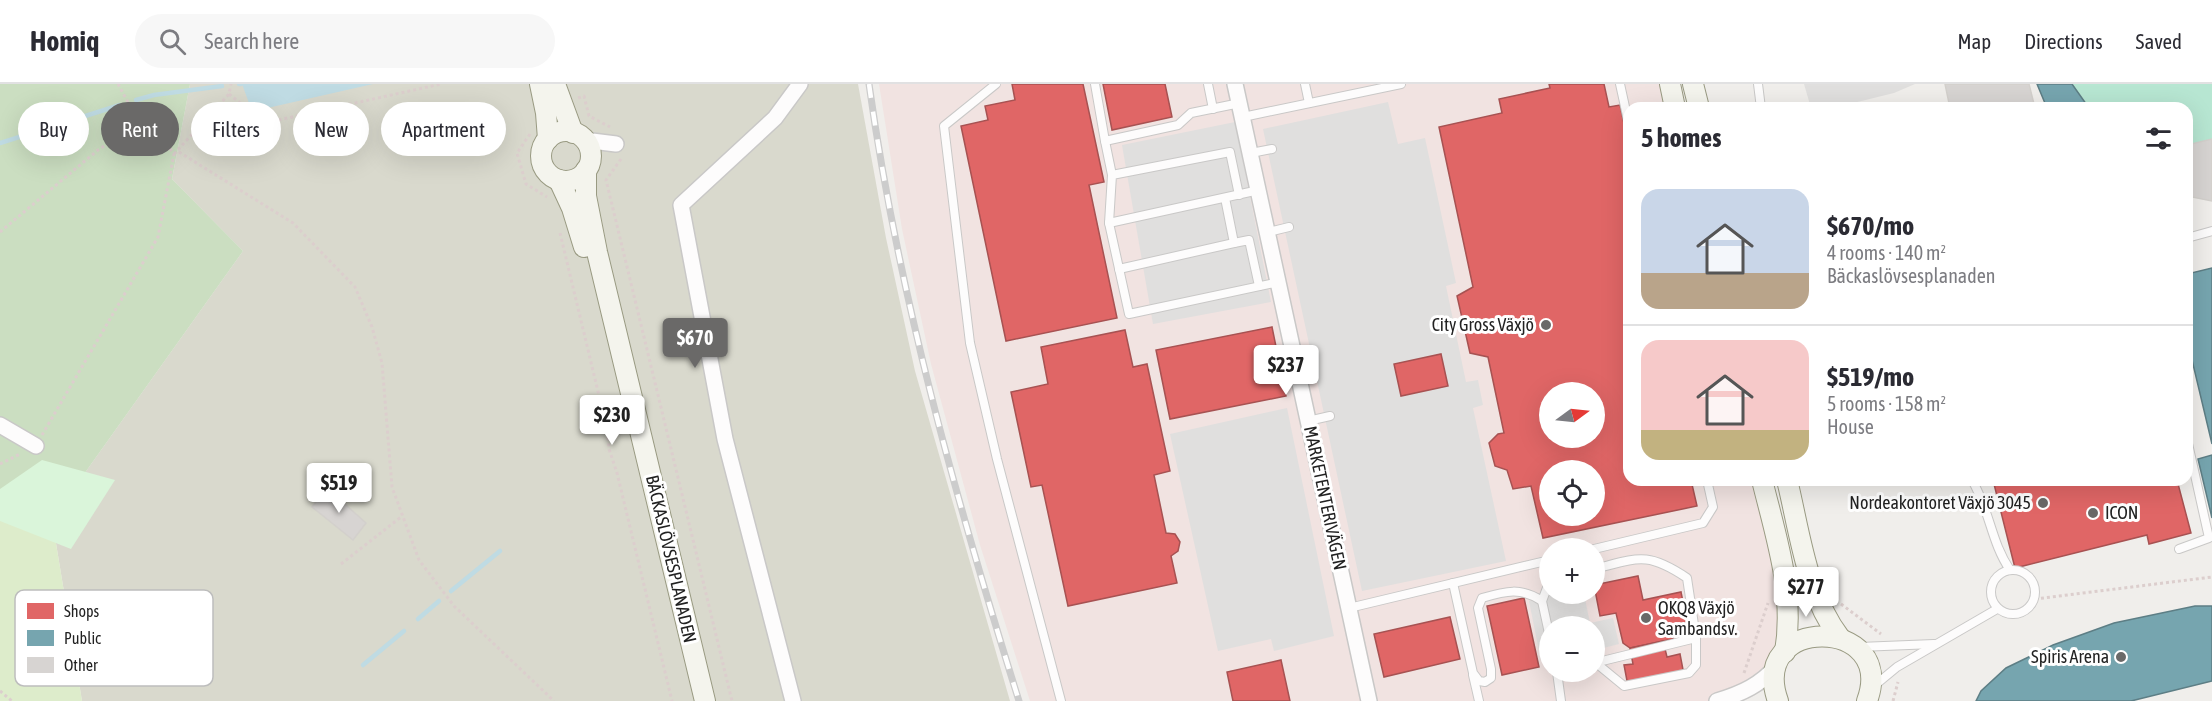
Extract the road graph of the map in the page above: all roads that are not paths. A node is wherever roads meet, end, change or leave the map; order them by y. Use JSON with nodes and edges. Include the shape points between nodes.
{"nodes":[{"id":1,"x":540,"y":84,"type":"edge"},
{"id":2,"x":555,"y":84,"type":"edge"},
{"id":3,"x":800,"y":84,"type":"edge"},
{"id":4,"x":996,"y":84,"type":"edge"},
{"id":5,"x":1095,"y":84,"type":"edge"},
{"id":6,"x":1208,"y":84,"type":"edge"},
{"id":7,"x":1235,"y":84,"type":"edge"},
{"id":8,"x":1305,"y":84,"type":"edge"},
{"id":9,"x":1401,"y":84,"type":"edge"},
{"id":10,"x":1620,"y":84,"type":"edge"},
{"id":11,"x":1670,"y":84,"type":"edge"},
{"id":12,"x":1693,"y":84,"type":"edge"},
{"id":13,"x":1758,"y":84,"type":"edge"},
{"id":14,"x":1624,"y":102,"type":"edge"},
{"id":15,"x":1674,"y":102,"type":"edge"},
{"id":16,"x":1698,"y":102,"type":"edge"},
{"id":17,"x":1760,"y":102,"type":"edge"},
{"id":18,"x":1309,"y":103,"type":"junction"},
{"id":19,"x":1213,"y":109,"type":"junction"},
{"id":20,"x":1241,"y":110,"type":"junction"},
{"id":21,"x":541,"y":133,"type":"junction"},
{"id":22,"x":579,"y":136,"type":"junction"},
{"id":23,"x":1105,"y":141,"type":"junction"},
{"id":24,"x":616,"y":144,"type":"road end"},
{"id":25,"x":1272,"y":149,"type":"dead end"},
{"id":26,"x":1251,"y":153,"type":"junction"},
{"id":27,"x":586,"y":170,"type":"junction"},
{"id":28,"x":1112,"y":176,"type":"junction"},
{"id":29,"x":559,"y":180,"type":"junction"},
{"id":30,"x":1259,"y":190,"type":"junction"},
{"id":31,"x":1239,"y":195,"type":"junction"},
{"id":32,"x":1225,"y":198,"type":"junction"},
{"id":33,"x":1109,"y":223,"type":"junction"},
{"id":34,"x":1289,"y":227,"type":"dead end"},
{"id":35,"x":1268,"y":231,"type":"junction"},
{"id":36,"x":2212,"y":231,"type":"edge"},
{"id":37,"x":2193,"y":236,"type":"edge"},
{"id":38,"x":1234,"y":243,"type":"junction"},
{"id":39,"x":1119,"y":269,"type":"junction"},
{"id":40,"x":1279,"y":282,"type":"junction"},
{"id":41,"x":1259,"y":286,"type":"junction"},
{"id":42,"x":1330,"y":416,"type":"dead end"},
{"id":43,"x":1308,"y":421,"type":"junction"},
{"id":44,"x":0,"y":425,"type":"edge"},
{"id":45,"x":36,"y":446,"type":"road end"},
{"id":46,"x":2193,"y":466,"type":"edge"},
{"id":47,"x":1708,"y":486,"type":"edge"},
{"id":48,"x":1763,"y":486,"type":"edge"},
{"id":49,"x":1788,"y":486,"type":"edge"},
{"id":50,"x":1975,"y":486,"type":"edge"},
{"id":51,"x":1605,"y":546,"type":"edge"},
{"id":52,"x":2179,"y":549,"type":"dead end"},
{"id":53,"x":1539,"y":563,"type":"edge"},
{"id":54,"x":1605,"y":566,"type":"edge"},
{"id":55,"x":2010,"y":570,"type":"junction"},
{"id":56,"x":1453,"y":583,"type":"junction"},
{"id":57,"x":1539,"y":599,"type":"edge"},
{"id":58,"x":1349,"y":608,"type":"junction"},
{"id":59,"x":1997,"y":609,"type":"junction"},
{"id":60,"x":1696,"y":638,"type":"junction"},
{"id":61,"x":1847,"y":642,"type":"junction"},
{"id":62,"x":1935,"y":644,"type":"junction"},
{"id":63,"x":1781,"y":658,"type":"junction"},
{"id":64,"x":1605,"y":661,"type":"edge"},
{"id":65,"x":1605,"y":671,"type":"edge"},
{"id":66,"x":1473,"y":673,"type":"junction"},
{"id":67,"x":1559,"y":682,"type":"edge"},
{"id":68,"x":1868,"y":696,"type":"edge"},
{"id":69,"x":692,"y":701,"type":"edge"},
{"id":70,"x":705,"y":701,"type":"edge"},
{"id":71,"x":793,"y":701,"type":"edge"},
{"id":72,"x":1061,"y":701,"type":"edge"},
{"id":73,"x":1369,"y":701,"type":"edge"},
{"id":74,"x":1479,"y":701,"type":"edge"},
{"id":75,"x":1561,"y":701,"type":"edge"},
{"id":76,"x":1717,"y":701,"type":"edge"},
{"id":77,"x":1778,"y":701,"type":"edge"}],
"edges":[{"from":1,"to":21,"type":"street","via":[[546,112]]},
{"from":2,"to":22,"type":"street"},
{"from":3,"to":71,"type":"street","via":[[775,118],[681,205],[725,439]]},
{"from":4,"to":72,"type":"lane","via":[[944,126],[970,343]]},
{"from":5,"to":23,"type":"lane"},
{"from":6,"to":19,"type":"lane"},
{"from":7,"to":20,"type":"street","name":"MARKETENTERIVÄGEN"},
{"from":8,"to":18,"type":"lane"},
{"from":9,"to":18,"type":"lane"},
{"from":10,"to":14,"type":"lane"},
{"from":11,"to":15,"type":"street"},
{"from":12,"to":16,"type":"street"},
{"from":13,"to":17,"type":"lane"},
{"from":18,"to":20,"type":"lane"},
{"from":19,"to":20,"type":"lane"},
{"from":19,"to":23,"type":"lane","via":[[1191,113],[1178,125]]},
{"from":20,"to":26,"type":"street","name":"MARKETENTERIVÄGEN"},
{"from":21,"to":22,"type":"street"},
{"from":21,"to":29,"type":"street","via":[[543,165],[550,176]]},
{"from":22,"to":24,"type":"street"},
{"from":22,"to":27,"type":"street","via":[[591,155]]},
{"from":23,"to":28,"type":"lane"},
{"from":25,"to":26,"type":"lane"},
{"from":26,"to":30,"type":"street","name":"MARKETENTERIVÄGEN"},
{"from":27,"to":29,"type":"street","via":[[572,180]]},
{"from":27,"to":70,"type":"street","name":"BÄCKASLÖVSESPLANADEN","via":[[586,196],[597,252]]},
{"from":28,"to":31,"type":"lane","via":[[1230,152]]},
{"from":28,"to":33,"type":"lane"},
{"from":29,"to":69,"type":"street","name":"BÄCKASLÖVSESPLANADEN","via":[[586,254]]},
{"from":30,"to":31,"type":"lane"},
{"from":30,"to":35,"type":"street","name":"MARKETENTERIVÄGEN"},
{"from":31,"to":32,"type":"lane"},
{"from":32,"to":33,"type":"lane"},
{"from":32,"to":38,"type":"lane"},
{"from":33,"to":39,"type":"lane"},
{"from":34,"to":35,"type":"lane"},
{"from":35,"to":40,"type":"street","name":"MARKETENTERIVÄGEN"},
{"from":36,"to":37,"type":"lane"},
{"from":38,"to":39,"type":"lane"},
{"from":38,"to":41,"type":"lane","via":[[1249,240]]},
{"from":39,"to":41,"type":"lane","via":[[1129,314]]},
{"from":40,"to":41,"type":"lane"},
{"from":40,"to":43,"type":"street","name":"MARKETENTERIVÄGEN"},
{"from":42,"to":43,"type":"lane"},
{"from":43,"to":58,"type":"street","name":"MARKETENTERIVÄGEN"},
{"from":44,"to":45,"type":"street"},
{"from":46,"to":52,"type":"lane","via":[[2209,538]]},
{"from":47,"to":51,"type":"lane","via":[[1713,507],[1703,523]]},
{"from":48,"to":63,"type":"street","via":[[1790,615]]},
{"from":49,"to":61,"type":"street","via":[[1815,594],[1827,622]]},
{"from":50,"to":55,"type":"lane","via":[[2000,555]]},
{"from":53,"to":56,"type":"lane"},
{"from":54,"to":60,"type":"lane","via":[[1642,557],[1670,566],[1687,578]]},
{"from":55,"to":59,"type":"lane","via":[[1993,582],[1990,596]]},
{"from":55,"to":59,"type":"lane","via":[[2031,579],[2035,599],[2019,614]]},
{"from":56,"to":58,"type":"lane"},
{"from":56,"to":66,"type":"lane"},
{"from":57,"to":66,"type":"lane","via":[[1529,592],[1515,590],[1482,598],[1478,608],[1491,678],[1479,681]]},
{"from":58,"to":73,"type":"street","name":"MARKETENTERIVÄGEN"},
{"from":59,"to":62,"type":"lane"},
{"from":60,"to":64,"type":"lane"},
{"from":60,"to":65,"type":"lane","via":[[1696,665],[1689,673],[1624,686]]},
{"from":61,"to":62,"type":"lane"},
{"from":61,"to":63,"type":"street","via":[[1825,634],[1811,636],[1799,640]]},
{"from":61,"to":68,"type":"street","via":[[1868,668]]},
{"from":62,"to":68,"type":"lane","via":[[1896,667]]},
{"from":63,"to":76,"type":"street","via":[[1762,682]]},
{"from":63,"to":77,"type":"street","via":[[1774,685]]},
{"from":66,"to":74,"type":"lane"},
{"from":67,"to":75,"type":"lane"}]}
